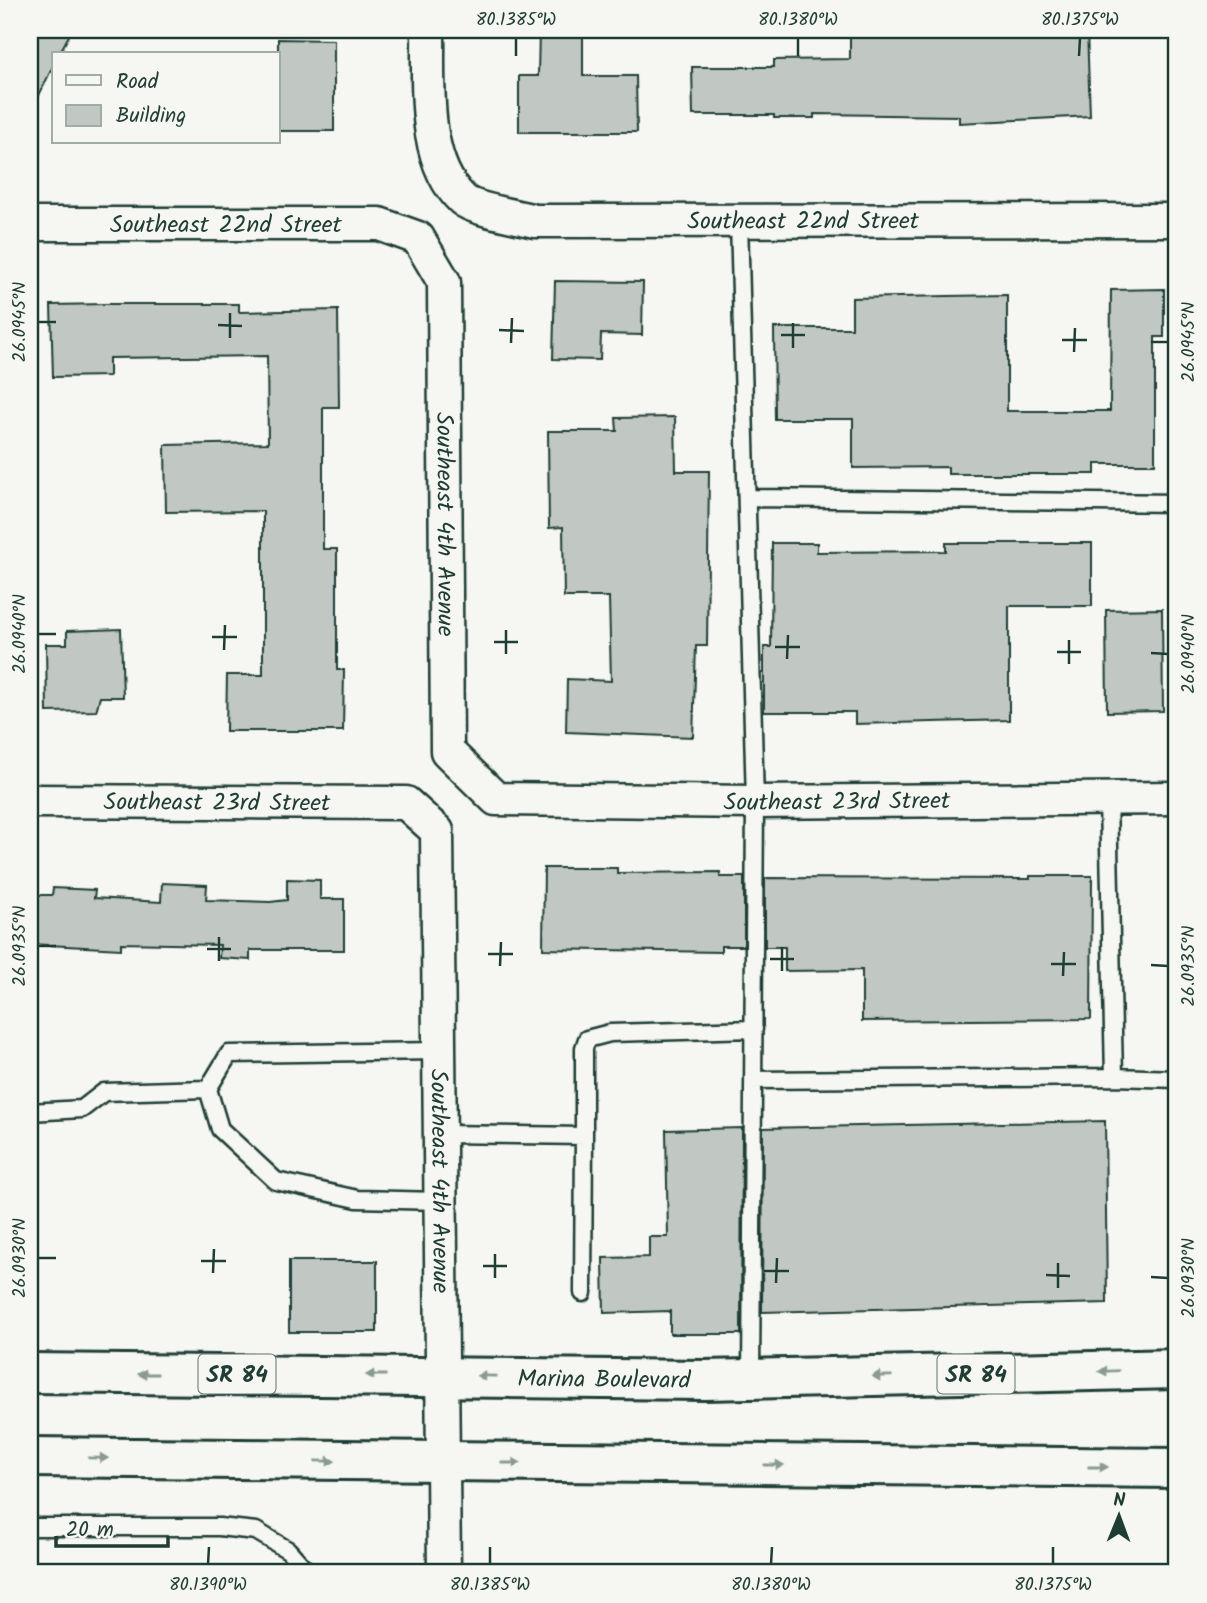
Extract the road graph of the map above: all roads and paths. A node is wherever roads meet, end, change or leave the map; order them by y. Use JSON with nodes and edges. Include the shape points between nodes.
{"nodes":[{"id":1,"x":428,"y":30,"type":"edge"},
{"id":2,"x":1177,"y":220,"type":"edge"},
{"id":3,"x":739,"y":221,"type":"junction"},
{"id":4,"x":30,"y":224,"type":"edge"},
{"id":5,"x":418,"y":238,"type":"joint"},
{"id":6,"x":747,"y":498,"type":"junction"},
{"id":7,"x":1177,"y":503,"type":"edge"},
{"id":8,"x":1177,"y":798,"type":"edge"},
{"id":9,"x":496,"y":799,"type":"joint"},
{"id":10,"x":1108,"y":799,"type":"junction"},
{"id":11,"x":30,"y":801,"type":"edge"},
{"id":12,"x":406,"y":803,"type":"joint"},
{"id":13,"x":755,"y":803,"type":"junction"},
{"id":14,"x":754,"y":1029,"type":"junction"},
{"id":15,"x":439,"y":1052,"type":"junction"},
{"id":16,"x":1114,"y":1077,"type":"junction"},
{"id":17,"x":1177,"y":1079,"type":"edge"},
{"id":18,"x":755,"y":1080,"type":"junction"},
{"id":19,"x":208,"y":1089,"type":"junction"},
{"id":20,"x":30,"y":1112,"type":"edge"},
{"id":21,"x":440,"y":1134,"type":"junction"},
{"id":22,"x":584,"y":1136,"type":"junction"},
{"id":23,"x":440,"y":1201,"type":"junction"},
{"id":24,"x":583,"y":1293,"type":"dead end"},
{"id":25,"x":1177,"y":1369,"type":"edge"},
{"id":26,"x":30,"y":1373,"type":"edge"},
{"id":27,"x":444,"y":1375,"type":"junction"},
{"id":28,"x":751,"y":1380,"type":"junction"},
{"id":29,"x":30,"y":1457,"type":"edge"},
{"id":30,"x":443,"y":1462,"type":"junction"},
{"id":31,"x":1177,"y":1468,"type":"edge"},
{"id":32,"x":30,"y":1527,"type":"edge"},
{"id":33,"x":304,"y":1573,"type":"edge"},
{"id":34,"x":444,"y":1573,"type":"edge"}],
"edges":[{"from":1,"to":3,"type":"street","name":"Southeast 22nd Street","via":[[429,123],[445,176],[465,202],[535,221]]},
{"from":2,"to":3,"type":"street","name":"Southeast 22nd Street"},
{"from":3,"to":6,"type":"lane"},
{"from":4,"to":5,"type":"street","name":"Southeast 22nd Street","via":[[379,225]]},
{"from":5,"to":9,"type":"street","name":"Southeast 4th Avenue","via":[[443,282],[447,751]]},
{"from":6,"to":7,"type":"lane"},
{"from":6,"to":13,"type":"lane"},
{"from":8,"to":10,"type":"street","name":"Southeast 23rd Street"},
{"from":9,"to":13,"type":"street","name":"Southeast 23rd Street"},
{"from":10,"to":13,"type":"street","name":"Southeast 23rd Street"},
{"from":10,"to":16,"type":"lane"},
{"from":11,"to":12,"type":"street","name":"Southeast 23rd Street"},
{"from":12,"to":15,"type":"street","name":"Southeast 4th Avenue","via":[[437,831]]},
{"from":13,"to":14,"type":"lane"},
{"from":14,"to":18,"type":"lane"},
{"from":14,"to":22,"type":"lane","via":[[610,1033],[587,1039]]},
{"from":15,"to":19,"type":"lane","via":[[229,1054]]},
{"from":15,"to":21,"type":"street","name":"Southeast 4th Avenue"},
{"from":16,"to":17,"type":"lane"},
{"from":16,"to":18,"type":"lane"},
{"from":18,"to":28,"type":"lane"},
{"from":19,"to":20,"type":"lane","via":[[104,1092],[82,1109]]},
{"from":19,"to":23,"type":"lane","via":[[220,1129],[276,1181],[357,1199]]},
{"from":21,"to":22,"type":"lane"},
{"from":21,"to":23,"type":"street","name":"Southeast 4th Avenue"},
{"from":22,"to":24,"type":"lane"},
{"from":23,"to":27,"type":"street","name":"Southeast 4th Avenue"},
{"from":25,"to":28,"type":"main road","name":"Marina Boulevard","number":"SR 84","one_way":true},
{"from":27,"to":26,"type":"main road","name":"Marina Boulevard","number":"SR 84","one_way":true},
{"from":28,"to":27,"type":"main road","name":"Marina Boulevard","number":"SR 84","one_way":true},
{"from":27,"to":30,"type":"street","name":"Southeast 4th Avenue"},
{"from":29,"to":30,"type":"main road","one_way":true},
{"from":30,"to":31,"type":"main road","one_way":true},
{"from":30,"to":34,"type":"street","name":"Southeast 4th Avenue"},
{"from":32,"to":33,"type":"lane","via":[[256,1531],[288,1550]]}]}
